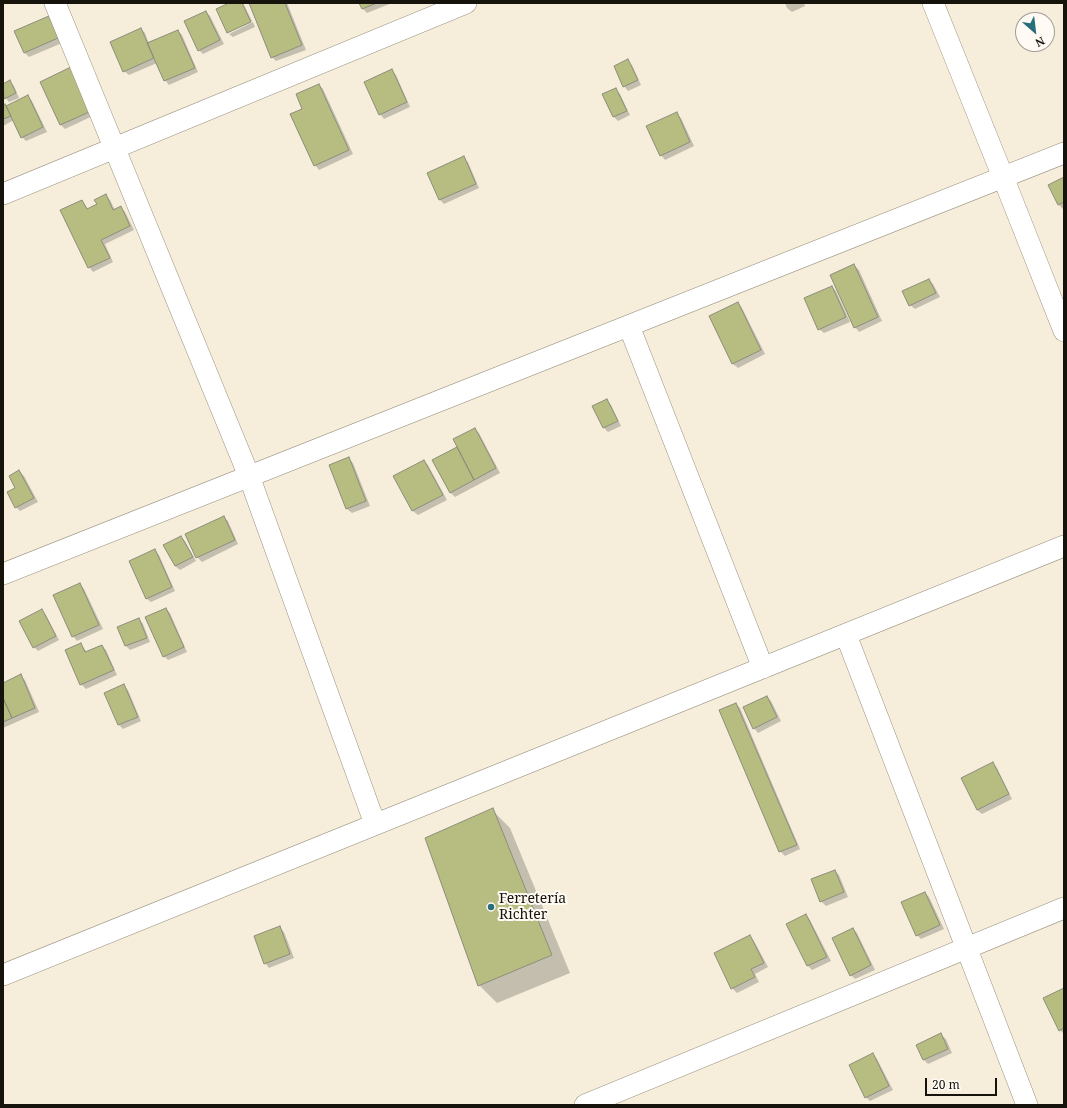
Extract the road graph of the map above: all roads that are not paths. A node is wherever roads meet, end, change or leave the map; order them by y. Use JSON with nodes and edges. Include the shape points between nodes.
{"nodes":[{"id":1,"x":55,"y":3,"type":"edge"},
{"id":2,"x":466,"y":3,"type":"edge"},
{"id":3,"x":933,"y":3,"type":"edge"},
{"id":4,"x":114,"y":148,"type":"junction"},
{"id":5,"x":1064,"y":153,"type":"edge"},
{"id":6,"x":1004,"y":177,"type":"junction"},
{"id":7,"x":3,"y":194,"type":"edge"},
{"id":8,"x":629,"y":326,"type":"junction"},
{"id":9,"x":1064,"y":332,"type":"edge"},
{"id":10,"x":249,"y":476,"type":"junction"},
{"id":11,"x":1064,"y":546,"type":"edge"},
{"id":12,"x":3,"y":574,"type":"edge"},
{"id":13,"x":846,"y":634,"type":"junction"},
{"id":14,"x":763,"y":668,"type":"junction"},
{"id":15,"x":375,"y":824,"type":"junction"},
{"id":16,"x":1064,"y":908,"type":"edge"},
{"id":17,"x":966,"y":948,"type":"junction"},
{"id":18,"x":3,"y":975,"type":"edge"},
{"id":19,"x":586,"y":1105,"type":"edge"},
{"id":20,"x":1027,"y":1105,"type":"edge"}],
"edges":[{"from":1,"to":4,"type":"street"},
{"from":2,"to":4,"type":"street"},
{"from":3,"to":6,"type":"street"},
{"from":4,"to":7,"type":"street"},
{"from":4,"to":10,"type":"street"},
{"from":5,"to":6,"type":"street"},
{"from":6,"to":8,"type":"street"},
{"from":6,"to":9,"type":"street"},
{"from":8,"to":10,"type":"street"},
{"from":8,"to":14,"type":"street"},
{"from":10,"to":12,"type":"street"},
{"from":10,"to":15,"type":"street"},
{"from":11,"to":13,"type":"street"},
{"from":13,"to":14,"type":"street"},
{"from":13,"to":17,"type":"street"},
{"from":14,"to":15,"type":"street"},
{"from":15,"to":18,"type":"street"},
{"from":16,"to":17,"type":"street"},
{"from":17,"to":19,"type":"street"},
{"from":17,"to":20,"type":"street"}]}
